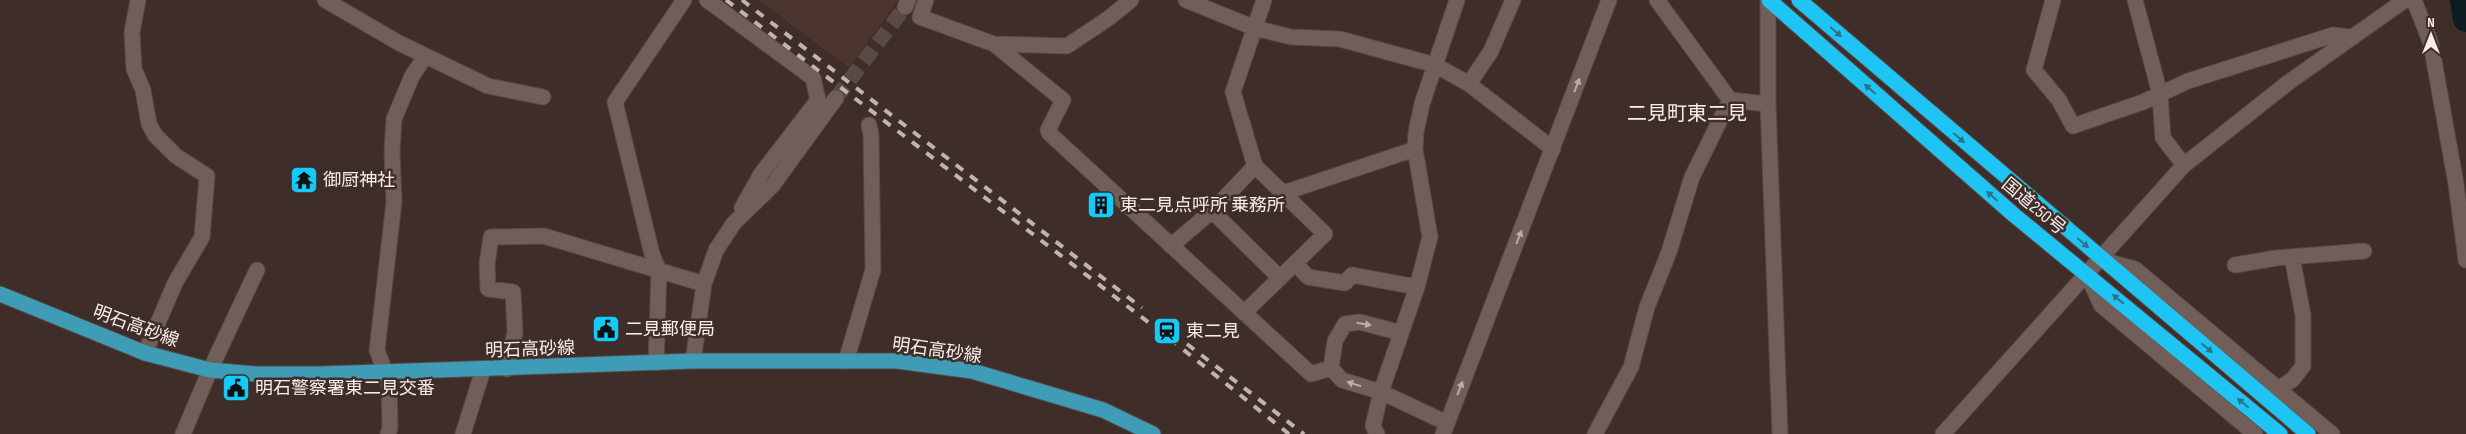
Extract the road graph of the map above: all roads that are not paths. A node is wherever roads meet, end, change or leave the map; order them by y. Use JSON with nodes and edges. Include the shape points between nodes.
{"nodes":[{"id":1,"x":138,"y":0,"type":"edge"},
{"id":2,"x":325,"y":0,"type":"edge"},
{"id":3,"x":684,"y":0,"type":"edge"},
{"id":4,"x":707,"y":0,"type":"edge"},
{"id":5,"x":926,"y":0,"type":"edge"},
{"id":6,"x":1131,"y":0,"type":"edge"},
{"id":7,"x":1186,"y":0,"type":"edge"},
{"id":8,"x":1264,"y":0,"type":"edge"},
{"id":9,"x":1457,"y":0,"type":"edge"},
{"id":10,"x":1513,"y":0,"type":"edge"},
{"id":11,"x":1609,"y":0,"type":"edge"},
{"id":12,"x":1657,"y":0,"type":"edge"},
{"id":13,"x":1768,"y":0,"type":"edge"},
{"id":14,"x":1799,"y":0,"type":"edge"},
{"id":15,"x":2053,"y":0,"type":"edge"},
{"id":16,"x":2135,"y":0,"type":"edge"},
{"id":17,"x":2414,"y":0,"type":"edge"},
{"id":18,"x":2396,"y":2,"type":"edge"},
{"id":19,"x":1255,"y":28,"type":"junction"},
{"id":20,"x":2350,"y":37,"type":"junction"},
{"id":21,"x":994,"y":44,"type":"junction"},
{"id":22,"x":425,"y":57,"type":"junction"},
{"id":23,"x":1435,"y":65,"type":"junction"},
{"id":24,"x":1469,"y":84,"type":"junction"},
{"id":25,"x":2160,"y":94,"type":"junction"},
{"id":26,"x":543,"y":97,"type":"dead end"},
{"id":27,"x":836,"y":98,"type":"tunnel mouth"},
{"id":28,"x":1730,"y":100,"type":"junction"},
{"id":29,"x":1768,"y":104,"type":"junction"},
{"id":30,"x":869,"y":125,"type":"dead end"},
{"id":31,"x":1415,"y":149,"type":"junction"},
{"id":32,"x":1553,"y":149,"type":"junction"},
{"id":33,"x":2184,"y":165,"type":"junction"},
{"id":34,"x":1255,"y":166,"type":"junction"},
{"id":35,"x":1283,"y":193,"type":"junction"},
{"id":36,"x":1212,"y":211,"type":"junction"},
{"id":37,"x":734,"y":223,"type":"junction"},
{"id":38,"x":1172,"y":246,"type":"junction"},
{"id":39,"x":2364,"y":251,"type":"dead end"},
{"id":40,"x":2292,"y":257,"type":"junction"},
{"id":41,"x":2101,"y":259,"type":"junction"},
{"id":42,"x":2466,"y":260,"type":"edge"},
{"id":43,"x":1295,"y":263,"type":"junction"},
{"id":44,"x":2235,"y":265,"type":"dead end"},
{"id":45,"x":257,"y":270,"type":"dead end"},
{"id":46,"x":659,"y":270,"type":"junction"},
{"id":47,"x":2087,"y":274,"type":"junction"},
{"id":48,"x":1280,"y":278,"type":"junction"},
{"id":49,"x":704,"y":284,"type":"junction"},
{"id":50,"x":1417,"y":287,"type":"junction"},
{"id":51,"x":0,"y":294,"type":"edge"},
{"id":52,"x":1244,"y":313,"type":"junction"},
{"id":53,"x":1401,"y":333,"type":"junction"},
{"id":54,"x":145,"y":353,"type":"junction"},
{"id":55,"x":693,"y":361,"type":"junction"},
{"id":56,"x":846,"y":361,"type":"junction"},
{"id":57,"x":656,"y":363,"type":"junction"},
{"id":58,"x":1331,"y":368,"type":"junction"},
{"id":59,"x":507,"y":369,"type":"junction"},
{"id":60,"x":210,"y":370,"type":"junction"},
{"id":61,"x":483,"y":370,"type":"junction"},
{"id":62,"x":384,"y":373,"type":"junction"},
{"id":63,"x":2278,"y":389,"type":"junction"},
{"id":64,"x":1381,"y":392,"type":"junction"},
{"id":65,"x":1445,"y":428,"type":"edge"},
{"id":66,"x":183,"y":434,"type":"edge"},
{"id":67,"x":388,"y":434,"type":"edge"},
{"id":68,"x":462,"y":434,"type":"edge"},
{"id":69,"x":1153,"y":434,"type":"edge"},
{"id":70,"x":1377,"y":434,"type":"edge"},
{"id":71,"x":1595,"y":434,"type":"edge"},
{"id":72,"x":1780,"y":434,"type":"edge"},
{"id":73,"x":1943,"y":434,"type":"edge"},
{"id":74,"x":2254,"y":434,"type":"edge"},
{"id":75,"x":2280,"y":434,"type":"edge"},
{"id":76,"x":2308,"y":434,"type":"edge"},
{"id":77,"x":2332,"y":434,"type":"edge"}],
"edges":[{"from":1,"to":54,"type":"street","via":[[132,32],[134,69],[144,90],[149,124],[154,135],[176,156],[207,176],[202,237],[175,283]]},
{"from":2,"to":22,"type":"street"},
{"from":3,"to":46,"type":"street","via":[[615,102],[652,254]]},
{"from":4,"to":37,"type":"street","via":[[813,78],[818,100],[761,174]]},
{"from":5,"to":21,"type":"street","via":[[920,18]]},
{"from":6,"to":21,"type":"street","via":[[1068,46]]},
{"from":7,"to":19,"type":"street"},
{"from":8,"to":19,"type":"street"},
{"from":9,"to":23,"type":"street"},
{"from":10,"to":24,"type":"street","via":[[1491,51]]},
{"from":32,"to":11,"type":"street","one_way":true},
{"from":12,"to":28,"type":"street"},
{"from":13,"to":29,"type":"street"},
{"from":47,"to":13,"type":"highway","name":"国道250号","one_way":true,"via":[[2014,215]]},
{"from":14,"to":41,"type":"highway","name":"国道250号","one_way":true},
{"from":15,"to":25,"type":"street","via":[[2034,70],[2059,100],[2073,126]]},
{"from":16,"to":25,"type":"street"},
{"from":17,"to":42,"type":"street","via":[[2431,44]]},
{"from":18,"to":20,"type":"street"},
{"from":19,"to":23,"type":"street","via":[[1291,37],[1340,39]]},
{"from":19,"to":34,"type":"street","via":[[1233,92]]},
{"from":20,"to":25,"type":"street","via":[[2334,35],[2188,81]]},
{"from":20,"to":33,"type":"street"},
{"from":21,"to":38,"type":"street","via":[[1063,100],[1049,133]]},
{"from":22,"to":26,"type":"street","via":[[488,86]]},
{"from":22,"to":62,"type":"street","via":[[412,76],[394,119],[394,202],[377,350]]},
{"from":23,"to":24,"type":"street"},
{"from":23,"to":31,"type":"street","via":[[1422,104]]},
{"from":24,"to":32,"type":"street"},
{"from":25,"to":33,"type":"street","via":[[2163,138]]},
{"from":27,"to":37,"type":"street","via":[[772,186]]},
{"from":28,"to":29,"type":"street"},
{"from":28,"to":71,"type":"street","via":[[1692,177],[1670,252],[1647,307],[1631,367]]},
{"from":29,"to":72,"type":"street"},
{"from":30,"to":56,"type":"street","via":[[873,270]]},
{"from":31,"to":35,"type":"street"},
{"from":31,"to":50,"type":"street","via":[[1430,237]]},
{"from":65,"to":32,"type":"street","one_way":true},
{"from":33,"to":41,"type":"street"},
{"from":34,"to":35,"type":"street"},
{"from":34,"to":36,"type":"street"},
{"from":35,"to":43,"type":"street","via":[[1325,234]]},
{"from":36,"to":38,"type":"street"},
{"from":36,"to":48,"type":"street"},
{"from":37,"to":49,"type":"street","via":[[716,250]]},
{"from":38,"to":52,"type":"street"},
{"from":39,"to":40,"type":"street"},
{"from":40,"to":44,"type":"street"},
{"from":40,"to":63,"type":"street","via":[[2303,315],[2302,366],[2292,380]]},
{"from":41,"to":47,"type":"street"},
{"from":41,"to":63,"type":"street","via":[[2135,269]]},
{"from":41,"to":76,"type":"highway","name":"国道250号","one_way":true},
{"from":43,"to":48,"type":"street"},
{"from":43,"to":50,"type":"street","via":[[1308,278],[1345,283],[1352,275]]},
{"from":45,"to":60,"type":"street"},
{"from":46,"to":49,"type":"street"},
{"from":46,"to":57,"type":"street"},
{"from":46,"to":59,"type":"street","via":[[544,236],[491,237],[488,289],[513,292],[515,332]]},
{"from":47,"to":73,"type":"street"},
{"from":47,"to":74,"type":"street","via":[[2101,305]]},
{"from":75,"to":47,"type":"highway","name":"国道250号","one_way":true},
{"from":48,"to":52,"type":"street"},
{"from":49,"to":55,"type":"street"},
{"from":50,"to":53,"type":"street"},
{"from":51,"to":54,"type":"main road","name":"明石高砂線"},
{"from":52,"to":58,"type":"street","via":[[1311,374]]},
{"from":58,"to":53,"type":"street","one_way":true,"via":[[1335,341],[1345,324],[1360,322]]},
{"from":53,"to":64,"type":"street"},
{"from":54,"to":60,"type":"main road","name":"明石高砂線"},
{"from":55,"to":56,"type":"main road","name":"明石高砂線"},
{"from":55,"to":57,"type":"main road","name":"明石高砂線"},
{"from":56,"to":69,"type":"main road","name":"明石高砂線","via":[[897,361],[972,371],[1103,410]]},
{"from":57,"to":59,"type":"main road","name":"明石高砂線"},
{"from":64,"to":58,"type":"street","one_way":true,"via":[[1342,380]]},
{"from":59,"to":61,"type":"main road","name":"明石高砂線"},
{"from":60,"to":62,"type":"main road","name":"明石高砂線","via":[[256,374]]},
{"from":60,"to":66,"type":"street"},
{"from":61,"to":62,"type":"main road","name":"明石高砂線"},
{"from":61,"to":68,"type":"street"},
{"from":62,"to":67,"type":"street","via":[[389,383]]},
{"from":63,"to":77,"type":"street"},
{"from":64,"to":65,"type":"street"},
{"from":64,"to":70,"type":"street","via":[[1373,426]]}]}
